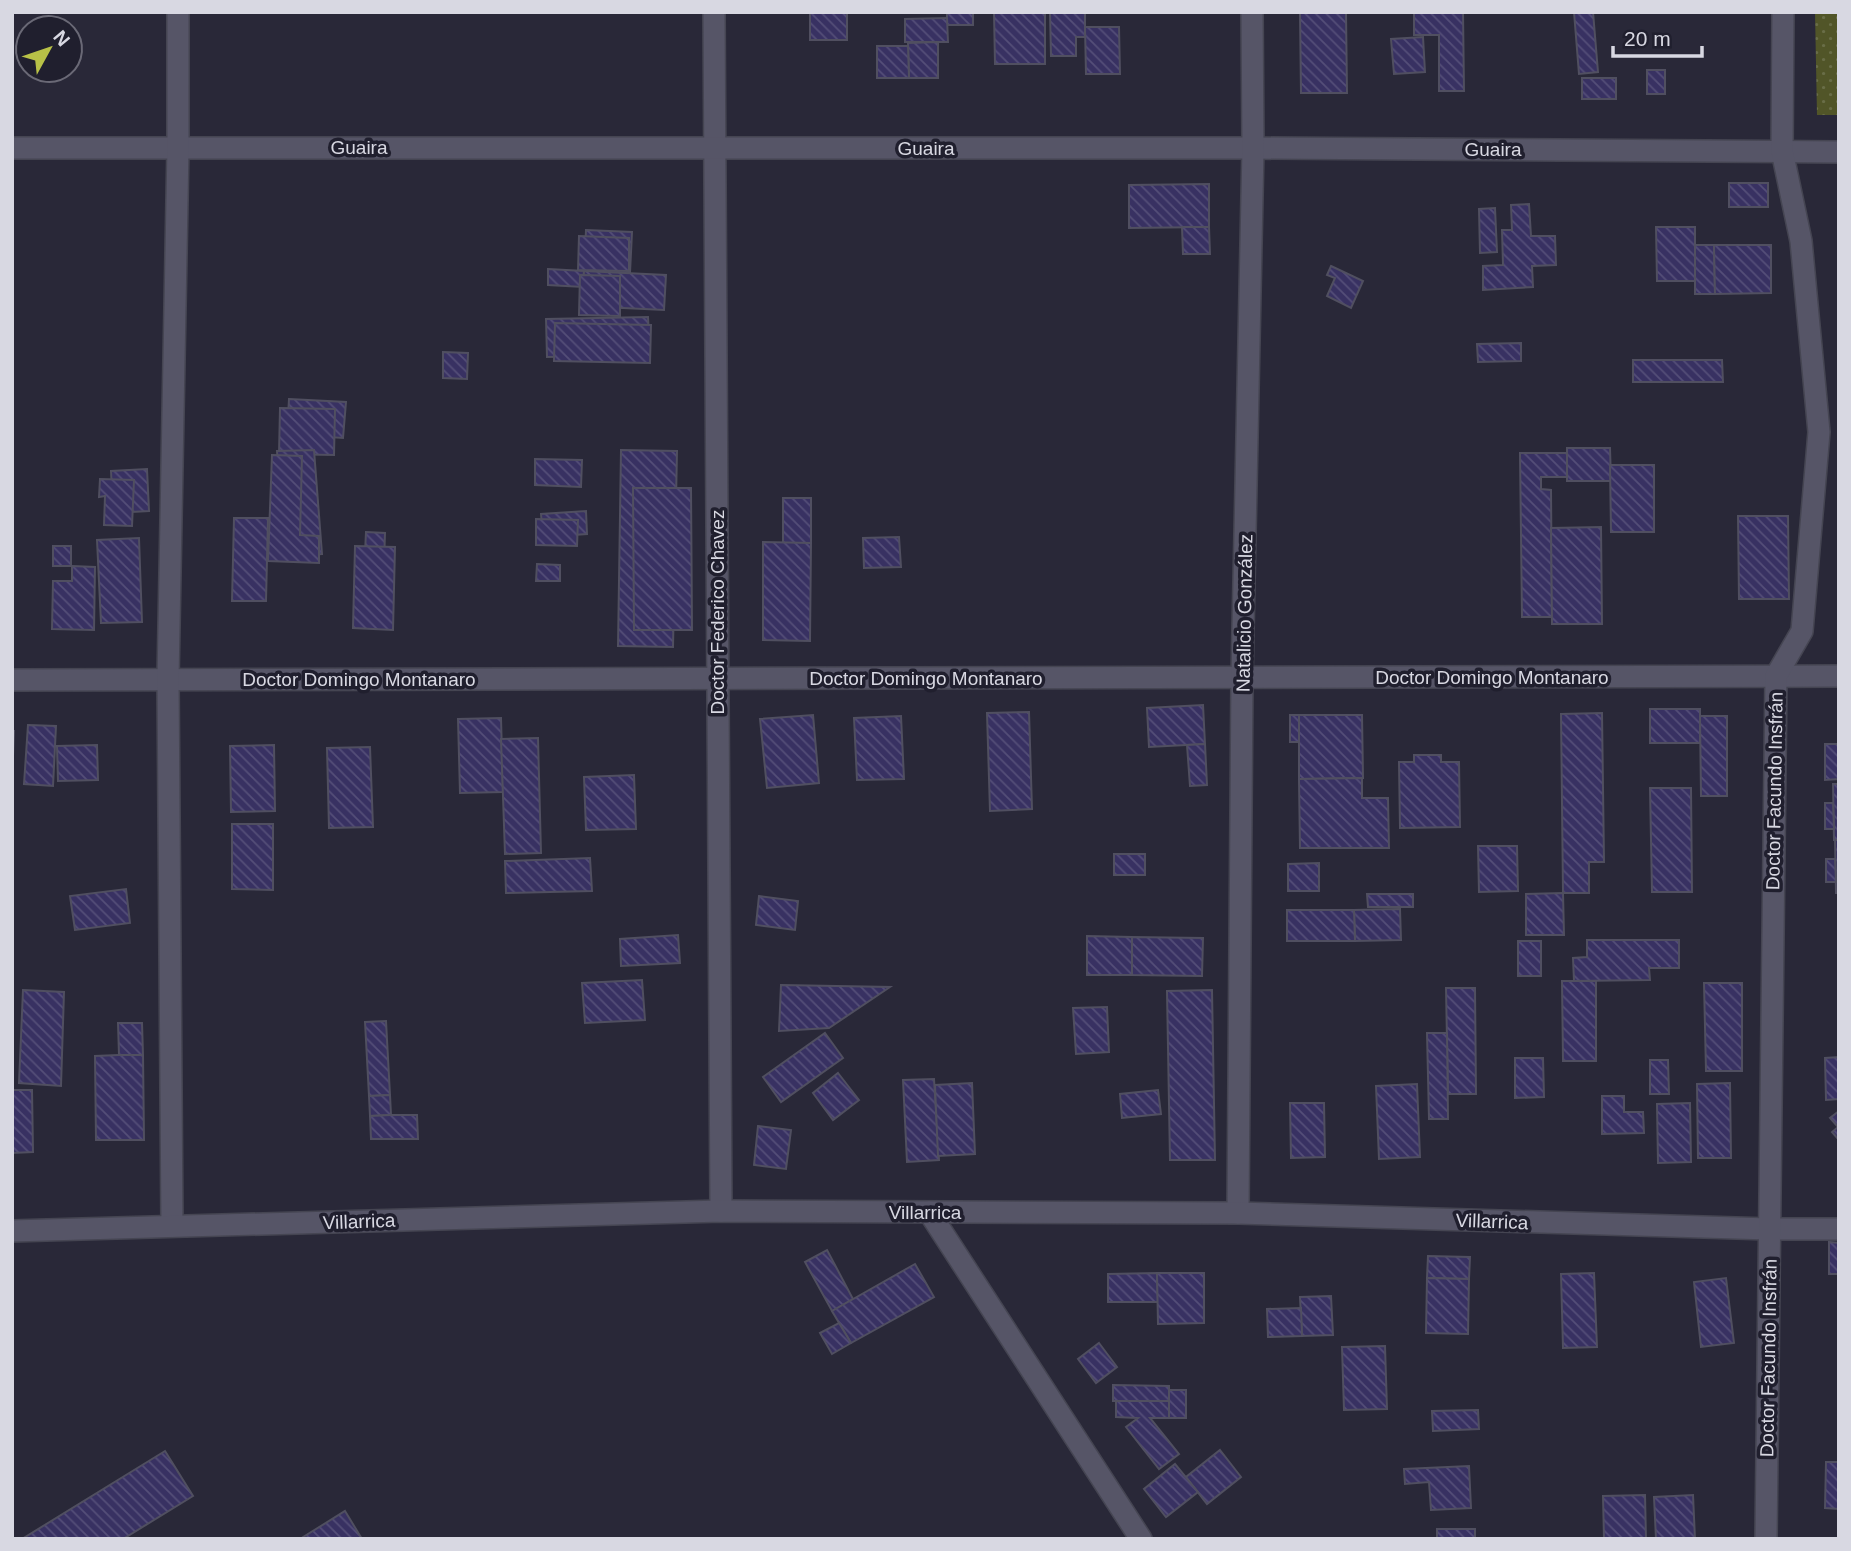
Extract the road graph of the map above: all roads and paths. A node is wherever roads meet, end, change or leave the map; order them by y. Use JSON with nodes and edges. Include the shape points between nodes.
{"nodes":[{"id":1,"x":178,"y":12,"type":"edge"},
{"id":2,"x":714,"y":12,"type":"edge"},
{"id":3,"x":1252,"y":12,"type":"edge"},
{"id":4,"x":1783,"y":12,"type":"edge"},
{"id":5,"x":12,"y":148,"type":"edge"},
{"id":6,"x":178,"y":148,"type":"junction"},
{"id":7,"x":714,"y":148,"type":"junction"},
{"id":8,"x":1253,"y":148,"type":"junction"},
{"id":9,"x":1782,"y":151,"type":"junction"},
{"id":10,"x":1839,"y":152,"type":"edge"},
{"id":11,"x":1776,"y":676,"type":"junction"},
{"id":12,"x":1839,"y":676,"type":"edge"},
{"id":13,"x":718,"y":678,"type":"junction"},
{"id":14,"x":1242,"y":678,"type":"junction"},
{"id":15,"x":168,"y":679,"type":"junction"},
{"id":16,"x":12,"y":680,"type":"edge"},
{"id":17,"x":721,"y":1211,"type":"junction"},
{"id":18,"x":929,"y":1212,"type":"junction"},
{"id":19,"x":1238,"y":1213,"type":"junction"},
{"id":20,"x":172,"y":1226,"type":"junction"},
{"id":21,"x":1839,"y":1229,"type":"edge"},
{"id":22,"x":1769,"y":1230,"type":"junction"},
{"id":23,"x":12,"y":1231,"type":"edge"},
{"id":24,"x":1141,"y":1539,"type":"edge"},
{"id":25,"x":1766,"y":1539,"type":"edge"}],
"edges":[{"from":1,"to":6,"type":"street"},
{"from":2,"to":7,"type":"street","name":"Doctor Federico Chavez"},
{"from":3,"to":8,"type":"street","name":"Natalicio González"},
{"from":4,"to":9,"type":"street","name":"Doctor Facundo Insfrán"},
{"from":5,"to":6,"type":"street","name":"Guaira"},
{"from":6,"to":7,"type":"street","name":"Guaira"},
{"from":6,"to":15,"type":"street"},
{"from":7,"to":8,"type":"street","name":"Guaira"},
{"from":7,"to":13,"type":"street","name":"Doctor Federico Chavez"},
{"from":8,"to":9,"type":"street","name":"Guaira"},
{"from":8,"to":14,"type":"street","name":"Natalicio González"},
{"from":9,"to":10,"type":"street","name":"Guaira"},
{"from":9,"to":11,"type":"street","name":"Doctor Facundo Insfrán","via":[[1801,241],[1819,432],[1802,631]]},
{"from":11,"to":12,"type":"street","name":"Doctor Domingo Montanaro"},
{"from":11,"to":14,"type":"street","name":"Doctor Domingo Montanaro"},
{"from":11,"to":22,"type":"street","name":"Doctor Facundo Insfrán"},
{"from":13,"to":14,"type":"street","name":"Doctor Domingo Montanaro"},
{"from":13,"to":15,"type":"street","name":"Doctor Domingo Montanaro"},
{"from":13,"to":17,"type":"street","name":"Doctor Federico Chavez"},
{"from":14,"to":19,"type":"street","name":"Natalicio González"},
{"from":15,"to":16,"type":"street","name":"Doctor Domingo Montanaro"},
{"from":15,"to":20,"type":"street"},
{"from":17,"to":18,"type":"street","name":"Villarrica"},
{"from":17,"to":20,"type":"street","name":"Villarrica"},
{"from":18,"to":19,"type":"street","name":"Villarrica"},
{"from":18,"to":24,"type":"street"},
{"from":19,"to":22,"type":"street","name":"Villarrica"},
{"from":20,"to":23,"type":"street","name":"Villarrica"},
{"from":21,"to":22,"type":"street","name":"Villarrica"},
{"from":22,"to":25,"type":"street","name":"Doctor Facundo Insfrán"}]}
